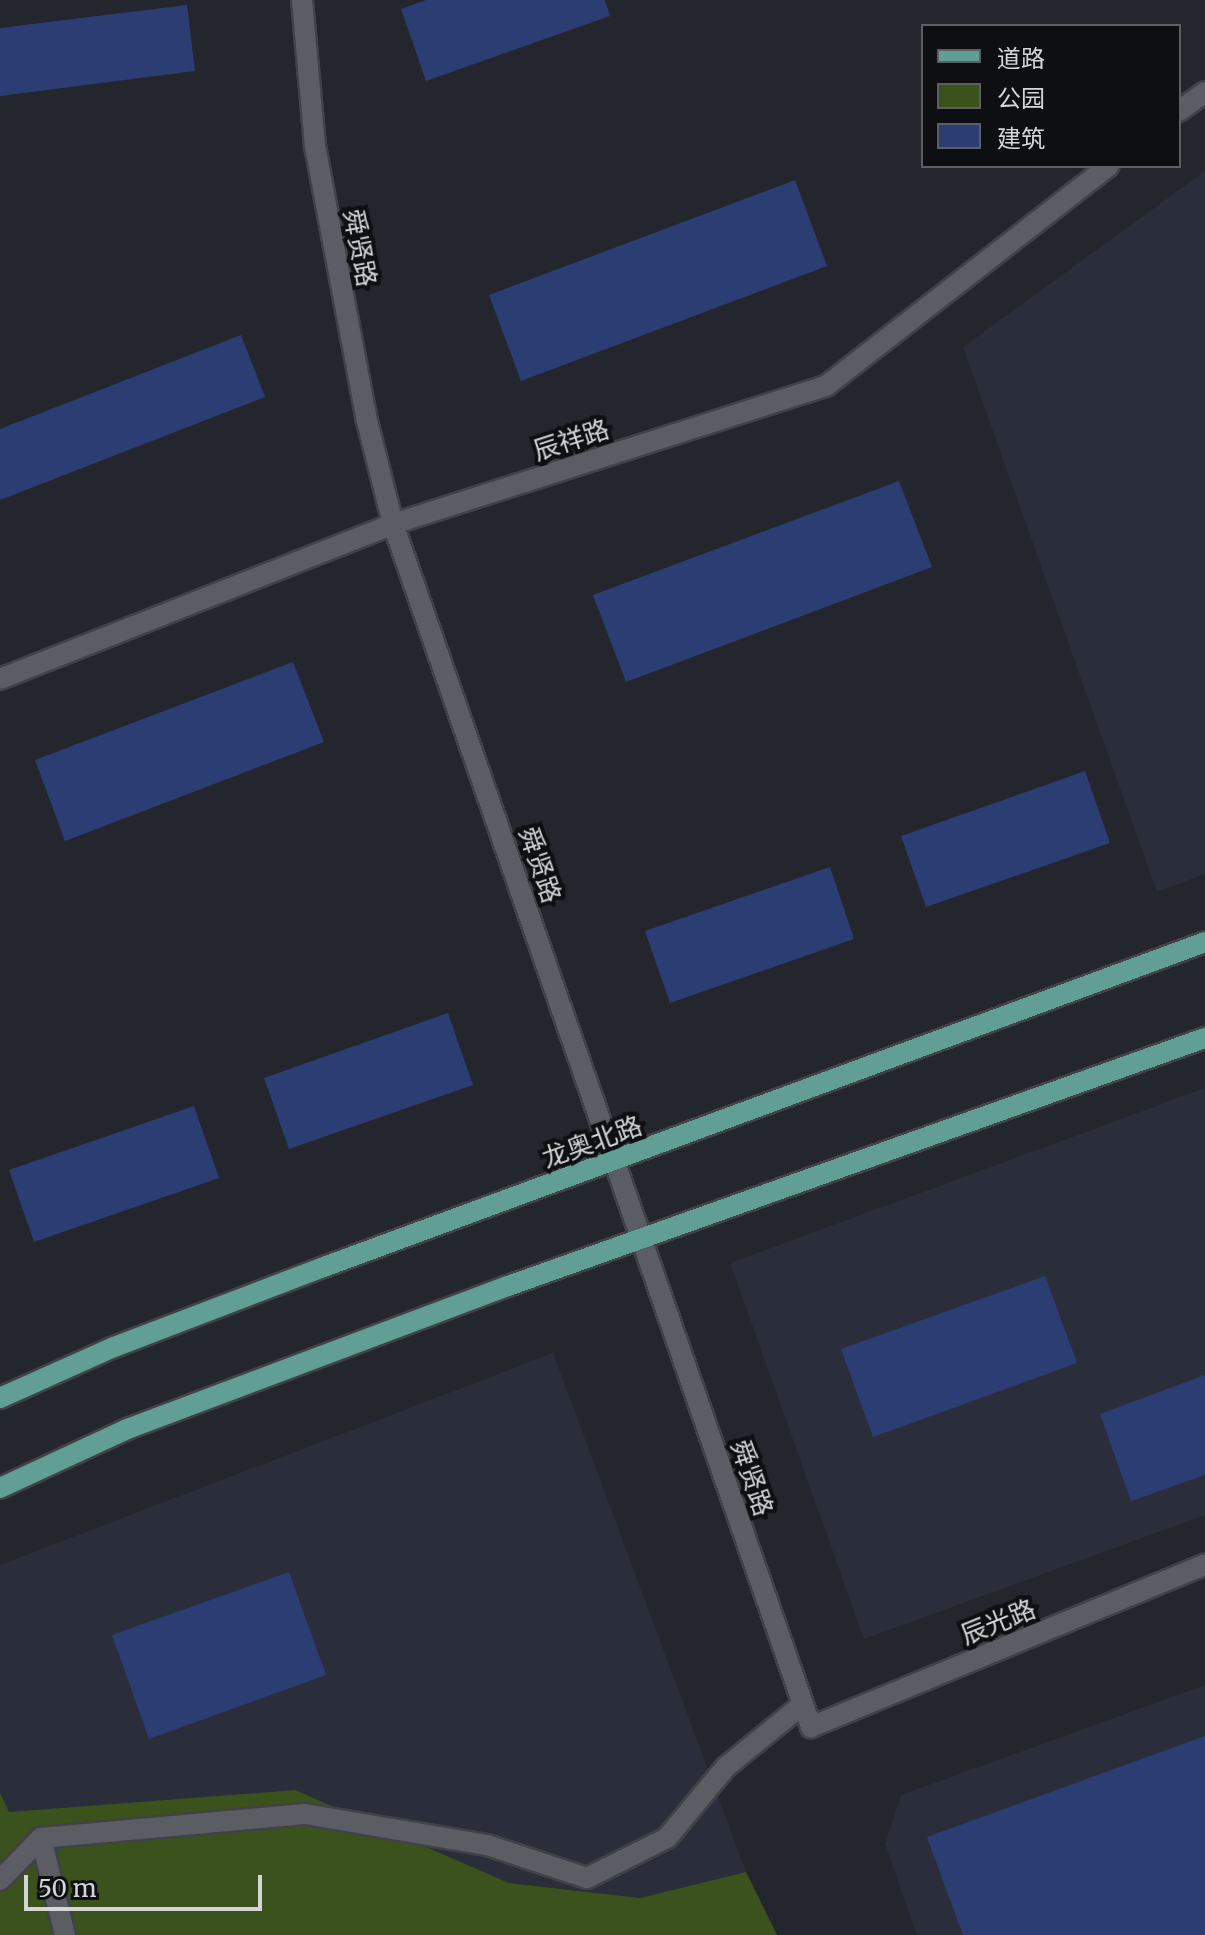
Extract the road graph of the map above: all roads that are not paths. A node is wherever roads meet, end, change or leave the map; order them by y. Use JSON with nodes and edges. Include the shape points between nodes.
{"nodes":[{"id":1,"x":302,"y":0,"type":"edge"},
{"id":2,"x":1205,"y":92,"type":"edge"},
{"id":3,"x":1181,"y":110,"type":"edge"},
{"id":4,"x":1106,"y":168,"type":"edge"},
{"id":5,"x":393,"y":524,"type":"junction"},
{"id":6,"x":0,"y":679,"type":"edge"},
{"id":7,"x":1205,"y":942,"type":"edge"},
{"id":8,"x":1205,"y":1038,"type":"edge"},
{"id":9,"x":617,"y":1161,"type":"junction"},
{"id":10,"x":644,"y":1241,"type":"junction"},
{"id":11,"x":0,"y":1398,"type":"edge"},
{"id":12,"x":0,"y":1488,"type":"edge"},
{"id":13,"x":1205,"y":1565,"type":"edge"},
{"id":14,"x":802,"y":1705,"type":"junction"},
{"id":15,"x":811,"y":1727,"type":"joint"},
{"id":16,"x":41,"y":1838,"type":"junction"},
{"id":17,"x":0,"y":1880,"type":"edge"},
{"id":18,"x":65,"y":1935,"type":"edge"}],
"edges":[{"from":1,"to":5,"type":"street","name":"舜贤路","via":[[315,146],[366,417]]},
{"from":2,"to":3,"type":"street"},
{"from":4,"to":5,"type":"street","name":"辰祥路","via":[[826,386]]},
{"from":5,"to":6,"type":"street","name":"辰祥路"},
{"from":5,"to":9,"type":"street","name":"舜贤路"},
{"from":7,"to":9,"type":"main road","name":"龙奥北路","via":[[987,1018]]},
{"from":8,"to":10,"type":"main road"},
{"from":9,"to":10,"type":"street","name":"舜贤路"},
{"from":9,"to":11,"type":"main road","name":"龙奥北路","via":[[114,1347]]},
{"from":10,"to":12,"type":"main road","via":[[127,1429]]},
{"from":10,"to":14,"type":"street","name":"舜贤路"},
{"from":13,"to":15,"type":"street","name":"辰光路"},
{"from":14,"to":15,"type":"street","name":"舜贤路"},
{"from":14,"to":16,"type":"street","via":[[726,1767],[667,1838],[587,1878],[487,1845],[305,1814]]},
{"from":16,"to":17,"type":"street"},
{"from":16,"to":18,"type":"street"}]}
